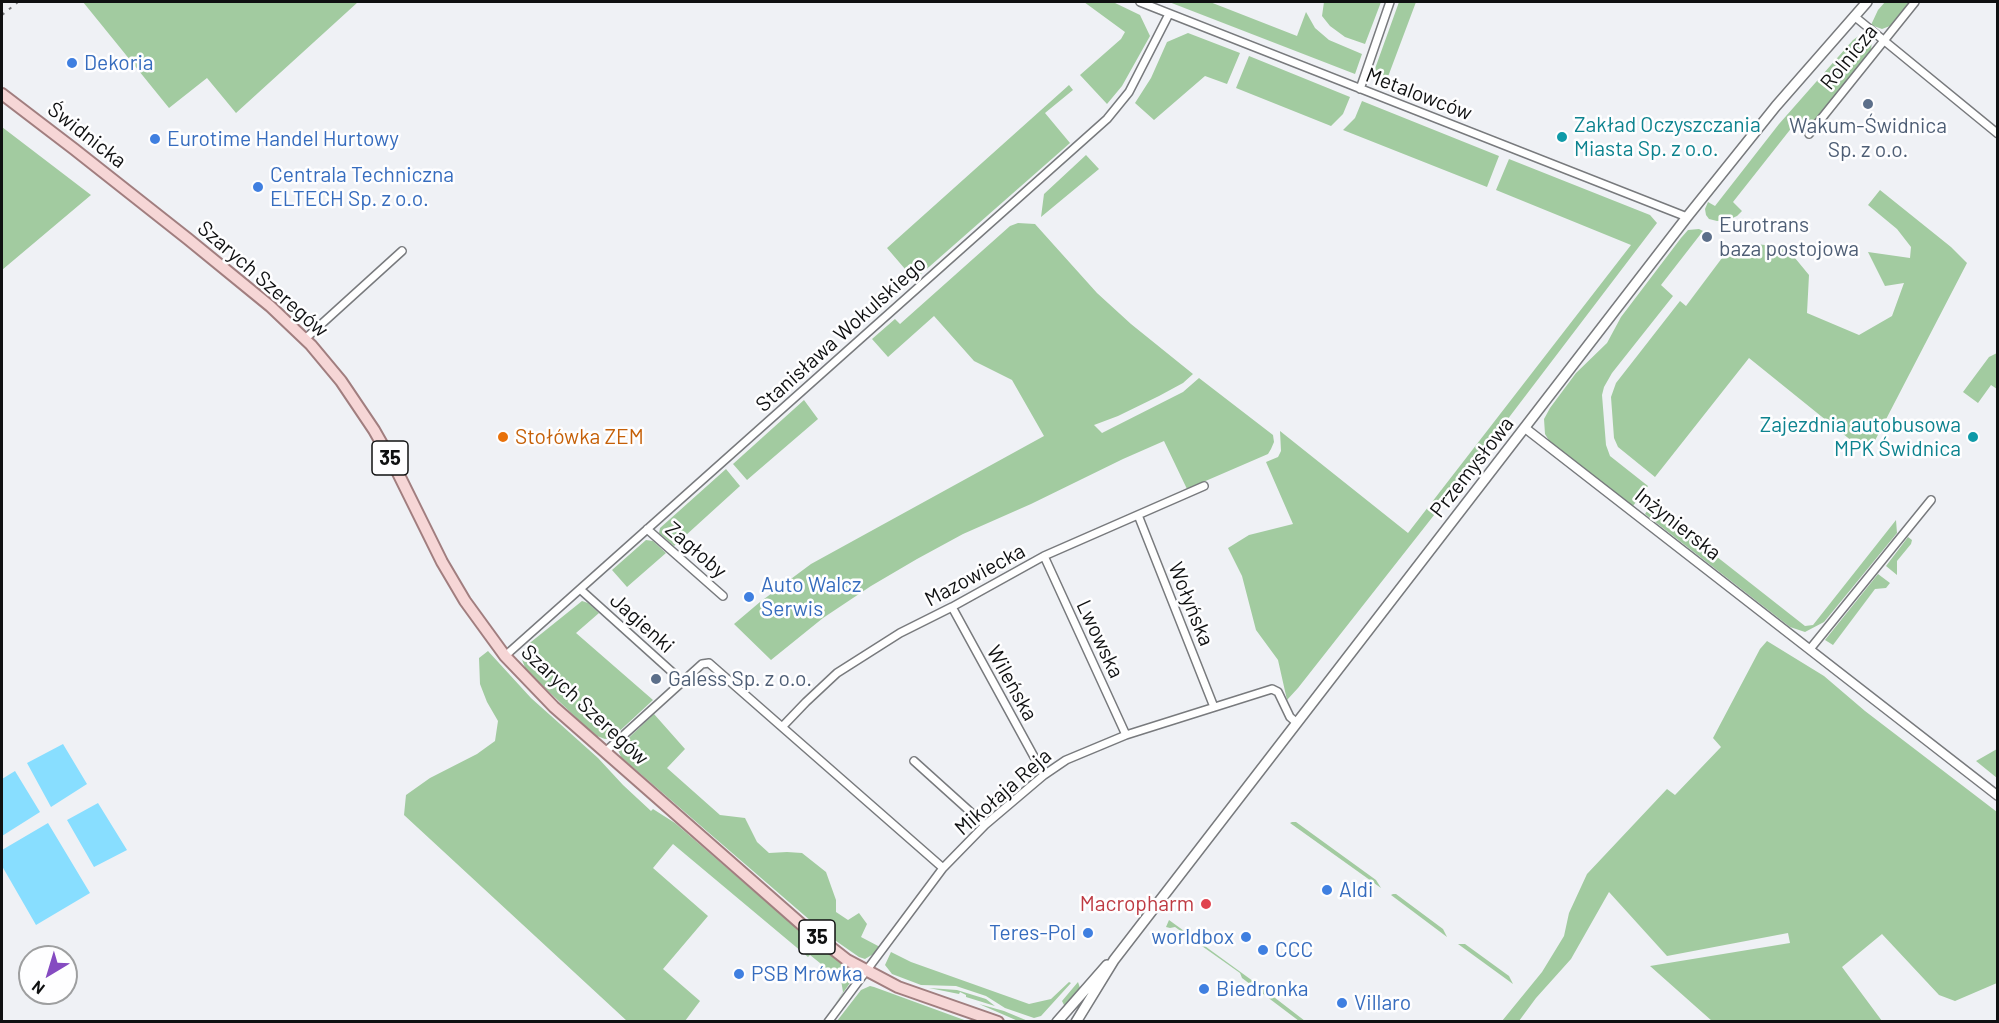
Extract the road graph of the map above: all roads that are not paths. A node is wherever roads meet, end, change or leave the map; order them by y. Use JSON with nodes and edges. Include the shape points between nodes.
{"nodes":[{"id":1,"x":1140,"y":2,"type":"edge"},
{"id":2,"x":1390,"y":2,"type":"edge"},
{"id":3,"x":1867,"y":2,"type":"edge"},
{"id":4,"x":1915,"y":2,"type":"edge"},
{"id":5,"x":1168,"y":14,"type":"junction"},
{"id":6,"x":1854,"y":16,"type":"junction"},
{"id":7,"x":1884,"y":40,"type":"junction"},
{"id":8,"x":1360,"y":88,"type":"junction"},
{"id":9,"x":2,"y":94,"type":"edge"},
{"id":10,"x":1809,"y":134,"type":"dead end"},
{"id":11,"x":1998,"y":134,"type":"edge"},
{"id":12,"x":148,"y":207,"type":"joint"},
{"id":13,"x":1687,"y":217,"type":"junction"},
{"id":14,"x":402,"y":251,"type":"dead end"},
{"id":15,"x":304,"y":339,"type":"junction"},
{"id":16,"x":1525,"y":428,"type":"junction"},
{"id":17,"x":1204,"y":486,"type":"dead end"},
{"id":18,"x":1931,"y":500,"type":"dead end"},
{"id":19,"x":1138,"y":514,"type":"junction"},
{"id":20,"x":647,"y":529,"type":"junction"},
{"id":21,"x":1044,"y":556,"type":"junction"},
{"id":22,"x":581,"y":590,"type":"junction"},
{"id":23,"x":723,"y":596,"type":"dead end"},
{"id":24,"x":952,"y":607,"type":"junction"},
{"id":25,"x":1810,"y":649,"type":"junction"},
{"id":26,"x":505,"y":656,"type":"junction"},
{"id":27,"x":682,"y":681,"type":"junction"},
{"id":28,"x":1214,"y":706,"type":"junction"},
{"id":29,"x":1297,"y":723,"type":"junction"},
{"id":30,"x":782,"y":727,"type":"junction"},
{"id":31,"x":1126,"y":735,"type":"junction"},
{"id":32,"x":605,"y":752,"type":"junction"},
{"id":33,"x":914,"y":761,"type":"dead end"},
{"id":34,"x":1044,"y":775,"type":"junction"},
{"id":35,"x":1998,"y":795,"type":"edge"},
{"id":36,"x":985,"y":825,"type":"junction"},
{"id":37,"x":943,"y":868,"type":"junction"},
{"id":38,"x":1114,"y":960,"type":"junction"},
{"id":39,"x":867,"y":971,"type":"junction"},
{"id":40,"x":828,"y":1022,"type":"edge"},
{"id":41,"x":998,"y":1022,"type":"edge"},
{"id":42,"x":1057,"y":1022,"type":"edge"},
{"id":43,"x":1076,"y":1022,"type":"edge"}],
"edges":[{"from":1,"to":5,"type":"street","name":"Metalowców"},
{"from":2,"to":8,"type":"street"},
{"from":3,"to":6,"type":"main road","name":"Przemysłowa"},
{"from":4,"to":7,"type":"street","name":"Rolnicza"},
{"from":5,"to":8,"type":"street","name":"Metalowców"},
{"from":5,"to":20,"type":"street","name":"Stanisława Wokulskiego","via":[[1134,83],[1111,115]]},
{"from":6,"to":7,"type":"street"},
{"from":6,"to":13,"type":"main road","name":"Przemysłowa"},
{"from":7,"to":10,"type":"street","name":"Rolnicza"},
{"from":7,"to":11,"type":"street"},
{"from":8,"to":13,"type":"street","name":"Metalowców"},
{"from":9,"to":12,"type":"main road","name":"Świdnicka","number":"35"},
{"from":12,"to":15,"type":"main road","name":"Szarych Szeregów","number":"35","via":[[270,306]]},
{"from":13,"to":16,"type":"main road","name":"Przemysłowa"},
{"from":14,"to":15,"type":"street"},
{"from":15,"to":26,"type":"main road","name":"Szarych Szeregów","number":"35","via":[[341,381],[374,430],[458,589]]},
{"from":16,"to":25,"type":"street","name":"Inżynierska"},
{"from":16,"to":29,"type":"main road","name":"Przemysłowa"},
{"from":17,"to":19,"type":"street","name":"Mazowiecka"},
{"from":18,"to":25,"type":"street"},
{"from":19,"to":21,"type":"street","name":"Mazowiecka"},
{"from":19,"to":28,"type":"street","name":"Wołyńska"},
{"from":20,"to":22,"type":"street","name":"Stanisława Wokulskiego"},
{"from":20,"to":23,"type":"street","name":"Zagłoby"},
{"from":21,"to":24,"type":"street","name":"Mazowiecka"},
{"from":21,"to":31,"type":"street","name":"Lwowska"},
{"from":22,"to":26,"type":"street","name":"Stanisława Wokulskiego"},
{"from":22,"to":27,"type":"street","name":"Jagienki"},
{"from":24,"to":30,"type":"street","name":"Mazowiecka","via":[[900,633],[837,673]]},
{"from":24,"to":34,"type":"street","name":"Wileńska"},
{"from":25,"to":35,"type":"street","name":"Inżynierska"},
{"from":26,"to":32,"type":"main road","name":"Szarych Szeregów","number":"35"},
{"from":27,"to":30,"type":"street","via":[[708,663]]},
{"from":27,"to":32,"type":"street"},
{"from":28,"to":29,"type":"street","name":"Mikołaja Reja","via":[[1272,689],[1278,692]]},
{"from":28,"to":31,"type":"street","name":"Mikołaja Reja"},
{"from":29,"to":38,"type":"main road","name":"Przemysłowa"},
{"from":30,"to":37,"type":"street"},
{"from":31,"to":34,"type":"street","name":"Mikołaja Reja","via":[[1066,760]]},
{"from":32,"to":39,"type":"main road","name":"Szarych Szeregów","number":"35","via":[[801,924]]},
{"from":33,"to":36,"type":"street"},
{"from":34,"to":36,"type":"street","name":"Mikołaja Reja"},
{"from":36,"to":37,"type":"street","name":"Mikołaja Reja"},
{"from":37,"to":39,"type":"street","name":"Mikołaja Reja"},
{"from":38,"to":42,"type":"main road","name":"Przemysłowa"},
{"from":38,"to":43,"type":"main road","name":"Przemysłowa"},
{"from":39,"to":40,"type":"street","name":"Mikołaja Reja"},
{"from":39,"to":41,"type":"main road","name":"Szarych Szeregów","number":"35","via":[[915,993]]}]}
